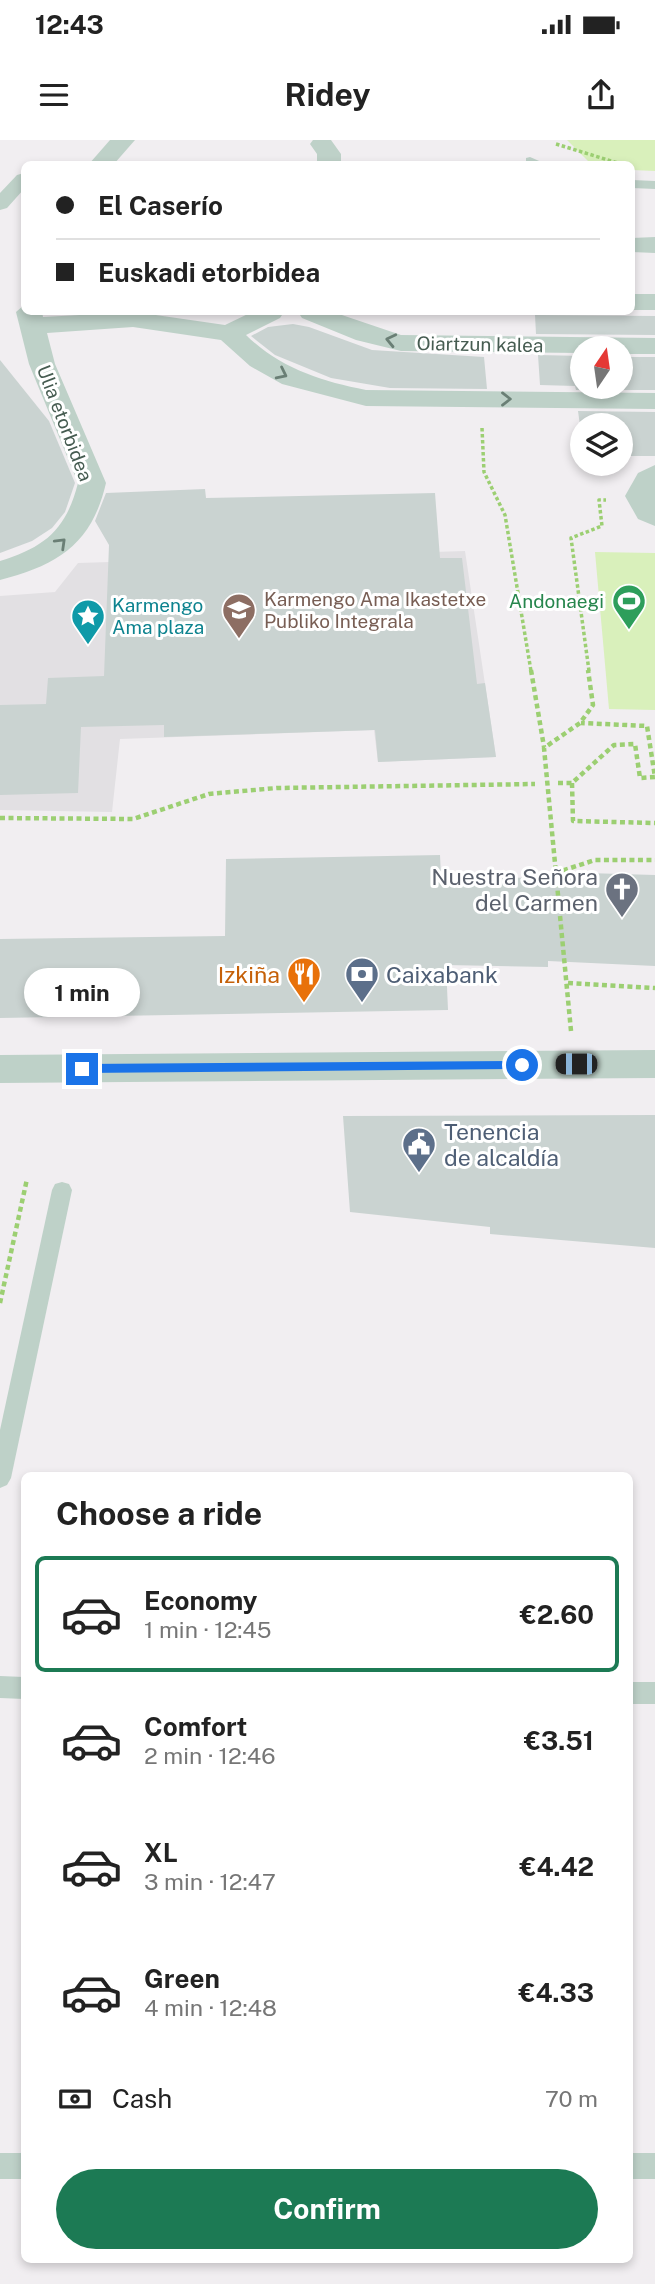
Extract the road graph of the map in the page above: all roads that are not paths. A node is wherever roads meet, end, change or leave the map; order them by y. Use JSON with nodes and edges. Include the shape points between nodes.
{"nodes":[{"id":1,"x":123,"y":140,"type":"edge"},
{"id":2,"x":104,"y":161,"type":"edge"},
{"id":3,"x":21,"y":182,"type":"edge"},
{"id":4,"x":635,"y":184,"type":"edge"},
{"id":5,"x":655,"y":185,"type":"edge"},
{"id":6,"x":0,"y":204,"type":"edge"},
{"id":7,"x":635,"y":245,"type":"edge"},
{"id":8,"x":655,"y":246,"type":"edge"},
{"id":9,"x":635,"y":302,"type":"edge"},
{"id":10,"x":655,"y":302,"type":"edge"},
{"id":11,"x":265,"y":315,"type":"edge"},
{"id":12,"x":318,"y":315,"type":"edge"},
{"id":13,"x":30,"y":319,"type":"edge"},
{"id":14,"x":229,"y":333,"type":"junction"},
{"id":15,"x":655,"y":346,"type":"edge"},
{"id":16,"x":655,"y":401,"type":"edge"},
{"id":17,"x":655,"y":474,"type":"edge"},
{"id":18,"x":647,"y":509,"type":"edge"},
{"id":19,"x":0,"y":570,"type":"edge"},
{"id":20,"x":655,"y":1063,"type":"edge"},
{"id":21,"x":0,"y":1069,"type":"edge"},
{"id":22,"x":62,"y":1190,"type":"dead end"},
{"id":23,"x":0,"y":1478,"type":"edge"},
{"id":24,"x":0,"y":1688,"type":"edge"},
{"id":25,"x":21,"y":1688,"type":"edge"},
{"id":26,"x":633,"y":1693,"type":"edge"},
{"id":27,"x":655,"y":1693,"type":"edge"},
{"id":28,"x":0,"y":2166,"type":"edge"},
{"id":29,"x":21,"y":2166,"type":"edge"},
{"id":30,"x":633,"y":2166,"type":"edge"},
{"id":31,"x":655,"y":2166,"type":"edge"}],
"edges":[{"from":1,"to":2,"type":"street"},
{"from":3,"to":6,"type":"street"},
{"from":4,"to":5,"type":"lane"},
{"from":7,"to":8,"type":"street"},
{"from":9,"to":10,"type":"street"},
{"from":11,"to":14,"type":"street"},
{"from":15,"to":12,"type":"street","name":"Oiartzun kalea","one_way":true,"via":[[401,343]]},
{"from":13,"to":14,"type":"street","via":[[133,319]]},
{"from":19,"to":13,"type":"street","name":"Ulia etorbidea","one_way":true,"via":[[31,562],[58,548],[77,526],[92,483],[41,364]]},
{"from":14,"to":16,"type":"street","one_way":true,"via":[[254,359],[283,375],[321,390],[366,398]]},
{"from":17,"to":18,"type":"street","via":[[639,489]]},
{"from":20,"to":21,"type":"street"},
{"from":22,"to":23,"type":"lane"},
{"from":24,"to":25,"type":"lane"},
{"from":26,"to":27,"type":"lane"},
{"from":28,"to":29,"type":"lane"},
{"from":30,"to":31,"type":"lane"}]}
